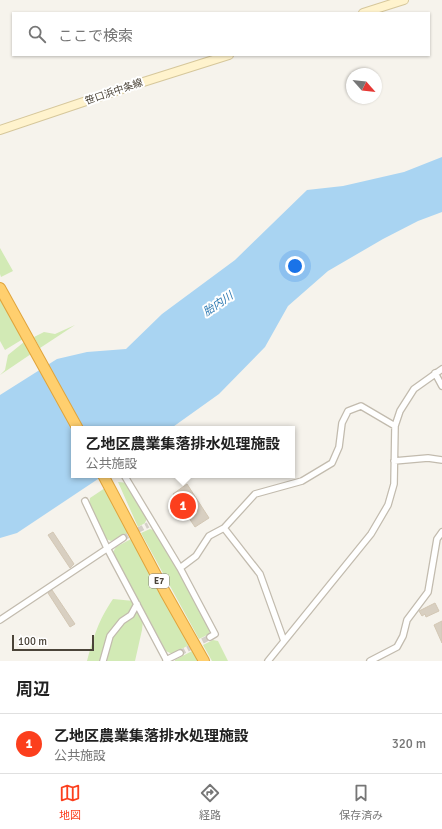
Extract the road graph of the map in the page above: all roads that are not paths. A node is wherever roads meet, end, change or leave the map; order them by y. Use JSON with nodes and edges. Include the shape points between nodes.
{"nodes":[{"id":1,"x":404,"y":0,"type":"edge"},
{"id":2,"x":386,"y":2,"type":"edge"},
{"id":3,"x":365,"y":12,"type":"edge"},
{"id":4,"x":226,"y":56,"type":"edge"},
{"id":5,"x":0,"y":130,"type":"edge"},
{"id":6,"x":0,"y":288,"type":"edge"},
{"id":7,"x":442,"y":369,"type":"edge"},
{"id":8,"x":435,"y":373,"type":"junction"},
{"id":9,"x":442,"y":386,"type":"edge"},
{"id":10,"x":76,"y":426,"type":"edge"},
{"id":11,"x":395,"y":426,"type":"junction"},
{"id":12,"x":442,"y":460,"type":"edge"},
{"id":13,"x":394,"y":461,"type":"junction"},
{"id":14,"x":105,"y":478,"type":"edge"},
{"id":15,"x":126,"y":478,"type":"edge"},
{"id":16,"x":85,"y":501,"type":"dead end"},
{"id":17,"x":224,"y":528,"type":"junction"},
{"id":18,"x":442,"y":532,"type":"edge"},
{"id":19,"x":123,"y":538,"type":"tunnel mouth"},
{"id":20,"x":107,"y":548,"type":"junction"},
{"id":21,"x":180,"y":568,"type":"junction"},
{"id":22,"x":137,"y":604,"type":"junction"},
{"id":23,"x":0,"y":620,"type":"edge"},
{"id":24,"x":210,"y":637,"type":"dead end"},
{"id":25,"x":284,"y":641,"type":"junction"},
{"id":26,"x":180,"y":653,"type":"tunnel mouth"},
{"id":27,"x":167,"y":660,"type":"edge"},
{"id":28,"x":103,"y":661,"type":"edge"},
{"id":29,"x":204,"y":661,"type":"edge"},
{"id":30,"x":268,"y":661,"type":"edge"},
{"id":31,"x":370,"y":661,"type":"edge"}],
"edges":[{"from":1,"to":2,"type":"main road"},
{"from":2,"to":3,"type":"main road"},
{"from":4,"to":5,"type":"main road","name":"笹口浜中条線"},
{"from":6,"to":10,"type":"highway"},
{"from":7,"to":8,"type":"street"},
{"from":8,"to":9,"type":"street"},
{"from":8,"to":11,"type":"street","via":[[414,389],[400,411]]},
{"from":11,"to":13,"type":"street"},
{"from":11,"to":17,"type":"street","via":[[361,406],[348,411],[342,423],[339,447],[332,463],[302,481],[256,494]]},
{"from":12,"to":13,"type":"street","via":[[428,458]]},
{"from":13,"to":25,"type":"street","via":[[394,484],[388,505],[371,534]]},
{"from":14,"to":29,"type":"highway","number":"E7"},
{"from":15,"to":21,"type":"street","via":[[150,523]]},
{"from":16,"to":20,"type":"street"},
{"from":17,"to":21,"type":"street","via":[[208,536],[196,556]]},
{"from":17,"to":25,"type":"street","via":[[260,574]]},
{"from":18,"to":31,"type":"street","via":[[437,539],[428,592],[408,620],[397,647]]},
{"from":19,"to":20,"type":"street"},
{"from":20,"to":22,"type":"street"},
{"from":20,"to":23,"type":"street"},
{"from":21,"to":24,"type":"street","via":[[215,634]]},
{"from":22,"to":27,"type":"street"},
{"from":22,"to":28,"type":"street","via":[[131,615],[122,621],[110,636]]},
{"from":25,"to":30,"type":"street"},
{"from":26,"to":27,"type":"street"}]}
